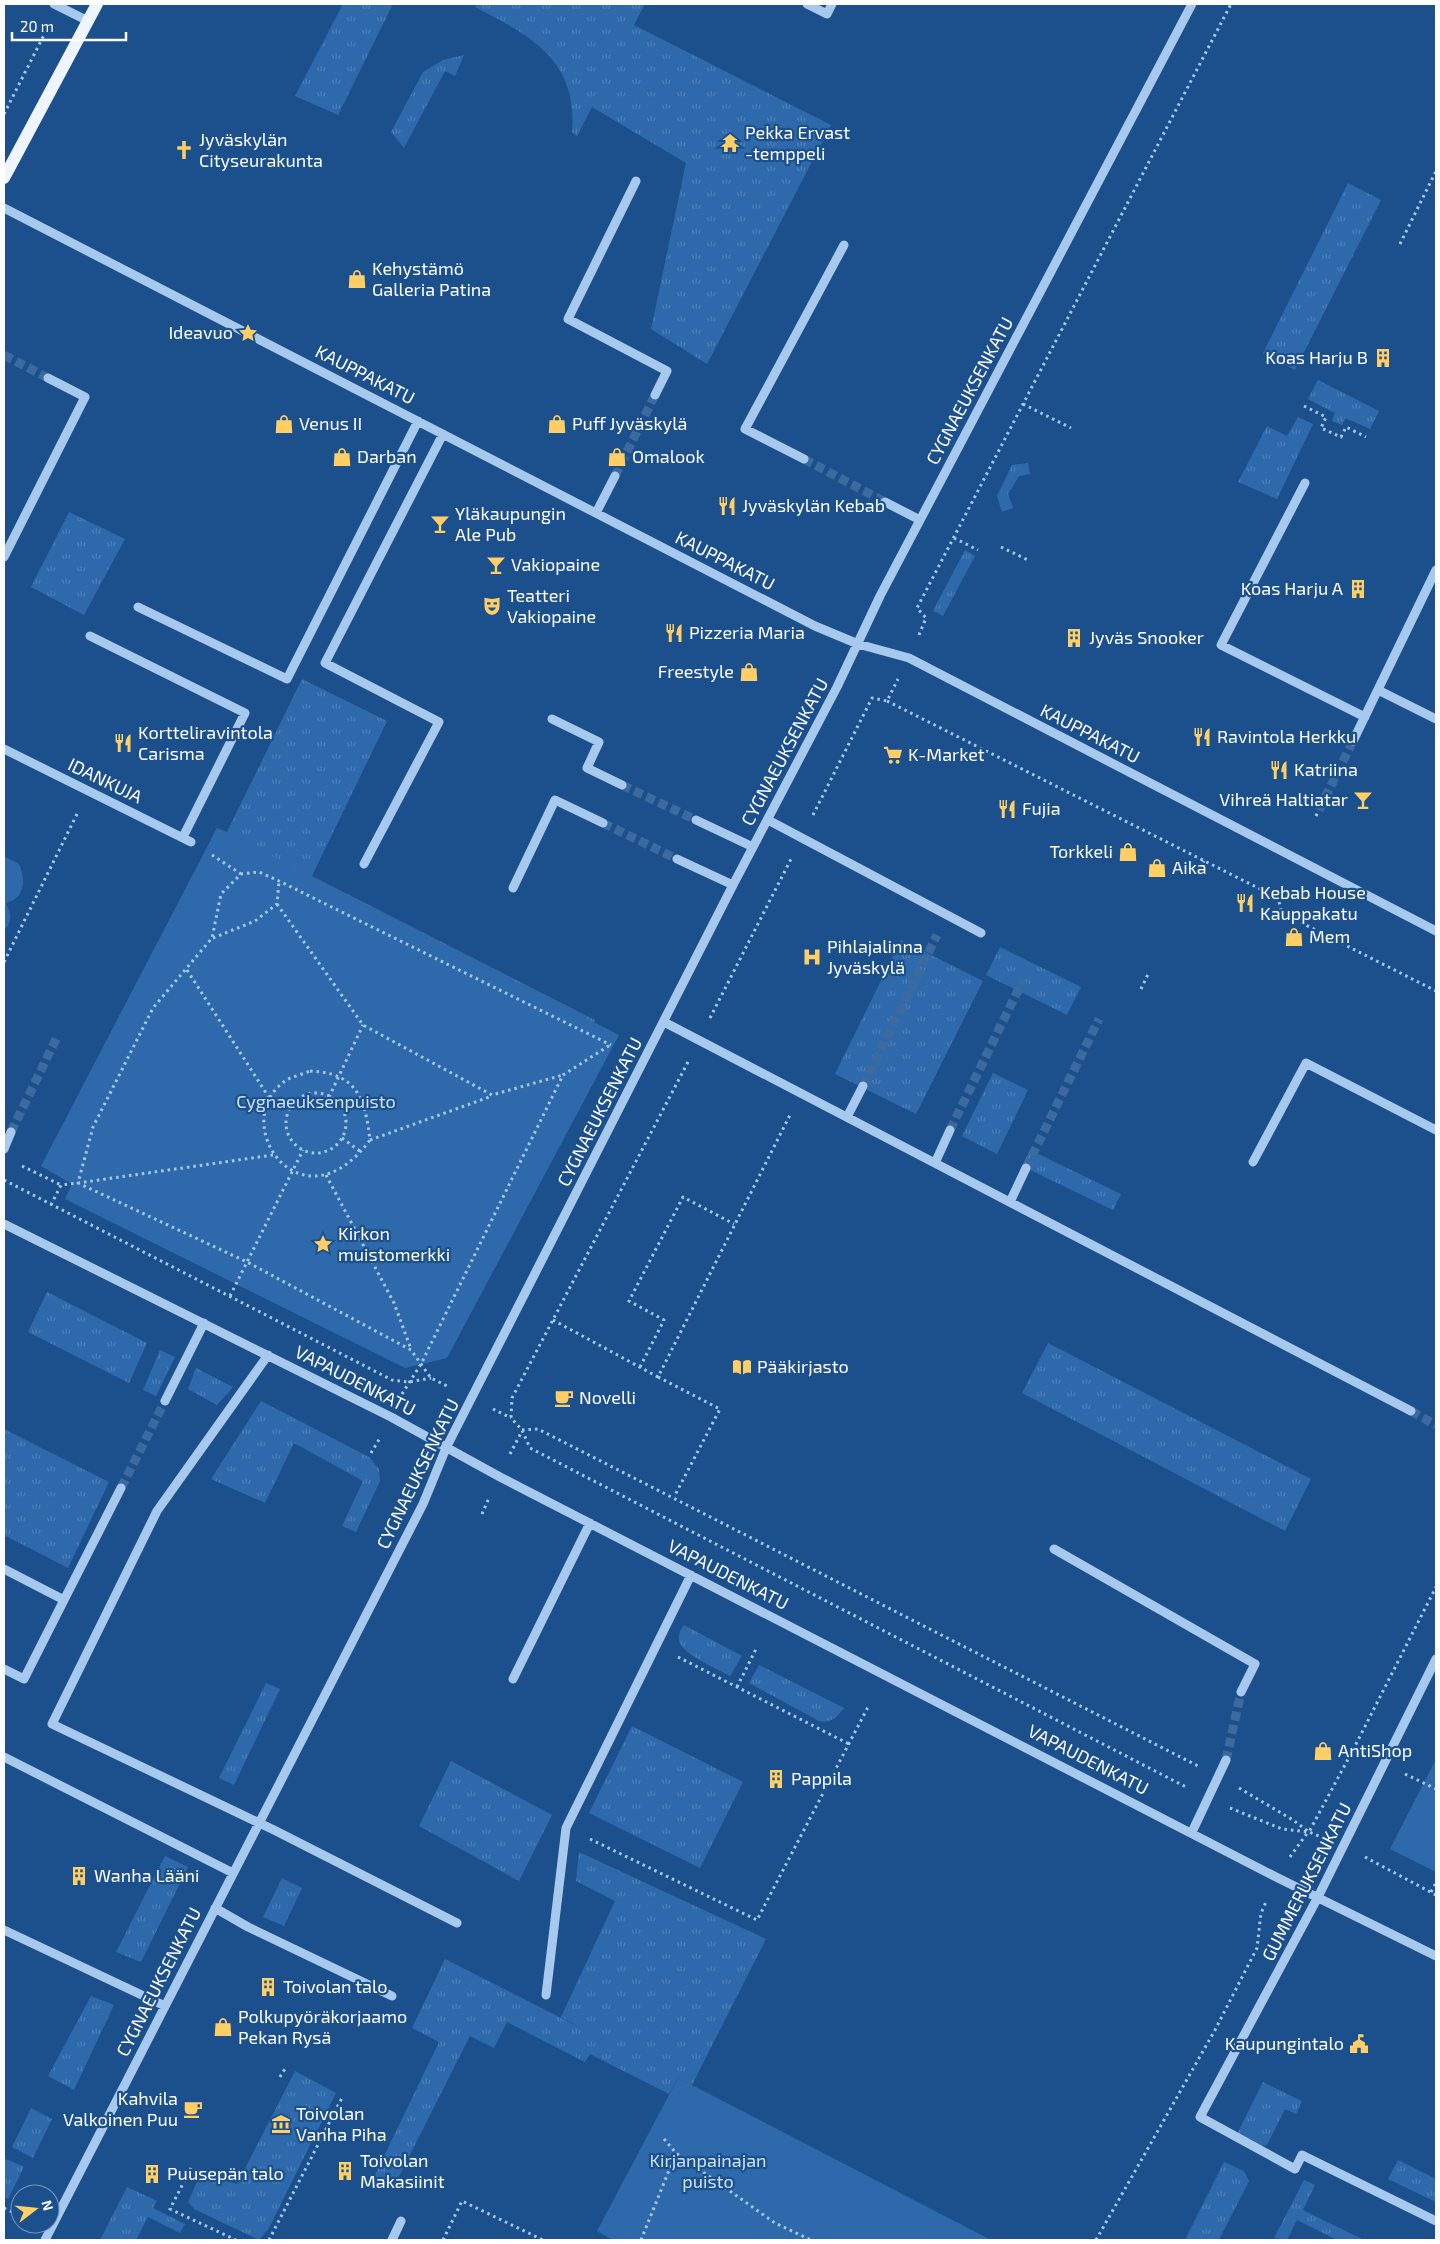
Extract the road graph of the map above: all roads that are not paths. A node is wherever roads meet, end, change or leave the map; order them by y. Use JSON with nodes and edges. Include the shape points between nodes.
{"nodes":[{"id":1,"x":97,"y":4,"type":"edge"},
{"id":2,"x":807,"y":4,"type":"edge"},
{"id":3,"x":832,"y":4,"type":"edge"},
{"id":4,"x":1192,"y":4,"type":"edge"},
{"id":5,"x":56,"y":5,"type":"edge"},
{"id":6,"x":88,"y":21,"type":"junction"},
{"id":7,"x":4,"y":178,"type":"edge"},
{"id":8,"x":636,"y":181,"type":"dead end"},
{"id":9,"x":4,"y":208,"type":"edge"},
{"id":10,"x":844,"y":245,"type":"dead end"},
{"id":11,"x":48,"y":378,"type":"tunnel mouth"},
{"id":12,"x":655,"y":395,"type":"tunnel mouth"},
{"id":13,"x":418,"y":421,"type":"junction"},
{"id":14,"x":443,"y":434,"type":"junction"},
{"id":15,"x":804,"y":459,"type":"tunnel mouth"},
{"id":16,"x":614,"y":476,"type":"tunnel mouth"},
{"id":17,"x":1305,"y":483,"type":"dead end"},
{"id":18,"x":885,"y":502,"type":"tunnel mouth"},
{"id":19,"x":596,"y":513,"type":"junction"},
{"id":20,"x":920,"y":520,"type":"junction"},
{"id":21,"x":4,"y":557,"type":"edge"},
{"id":22,"x":1436,"y":570,"type":"edge"},
{"id":23,"x":138,"y":607,"type":"dead end"},
{"id":24,"x":90,"y":636,"type":"dead end"},
{"id":25,"x":858,"y":644,"type":"junction"},
{"id":26,"x":1378,"y":690,"type":"junction"},
{"id":27,"x":1364,"y":716,"type":"junction"},
{"id":28,"x":552,"y":719,"type":"dead end"},
{"id":29,"x":1436,"y":719,"type":"edge"},
{"id":30,"x":1353,"y":741,"type":"tunnel mouth"},
{"id":31,"x":4,"y":749,"type":"edge"},
{"id":32,"x":622,"y":785,"type":"tunnel mouth"},
{"id":33,"x":696,"y":820,"type":"tunnel mouth"},
{"id":34,"x":768,"y":820,"type":"junction"},
{"id":35,"x":603,"y":823,"type":"tunnel mouth"},
{"id":36,"x":753,"y":847,"type":"junction"},
{"id":37,"x":677,"y":859,"type":"tunnel mouth"},
{"id":38,"x":364,"y":864,"type":"dead end"},
{"id":39,"x":733,"y":885,"type":"junction"},
{"id":40,"x":513,"y":888,"type":"dead end"},
{"id":41,"x":1436,"y":931,"type":"edge"},
{"id":42,"x":981,"y":933,"type":"dead end"},
{"id":43,"x":664,"y":1022,"type":"junction"},
{"id":44,"x":862,"y":1086,"type":"tunnel mouth"},
{"id":45,"x":848,"y":1117,"type":"junction"},
{"id":46,"x":950,"y":1130,"type":"tunnel mouth"},
{"id":47,"x":1436,"y":1130,"type":"edge"},
{"id":48,"x":11,"y":1132,"type":"tunnel mouth"},
{"id":49,"x":4,"y":1149,"type":"edge"},
{"id":50,"x":1253,"y":1162,"type":"dead end"},
{"id":51,"x":935,"y":1163,"type":"junction"},
{"id":52,"x":1026,"y":1168,"type":"tunnel mouth"},
{"id":53,"x":1010,"y":1202,"type":"junction"},
{"id":54,"x":4,"y":1224,"type":"edge"},
{"id":55,"x":204,"y":1323,"type":"junction"},
{"id":56,"x":268,"y":1355,"type":"junction"},
{"id":57,"x":164,"y":1401,"type":"tunnel mouth"},
{"id":58,"x":1411,"y":1411,"type":"tunnel mouth"},
{"id":59,"x":446,"y":1448,"type":"junction"},
{"id":60,"x":121,"y":1488,"type":"tunnel mouth"},
{"id":61,"x":590,"y":1523,"type":"junction"},
{"id":62,"x":1054,"y":1549,"type":"dead end"},
{"id":63,"x":4,"y":1569,"type":"edge"},
{"id":64,"x":691,"y":1575,"type":"junction"},
{"id":65,"x":64,"y":1600,"type":"junction"},
{"id":66,"x":1436,"y":1659,"type":"edge"},
{"id":67,"x":4,"y":1669,"type":"edge"},
{"id":68,"x":513,"y":1680,"type":"dead end"},
{"id":69,"x":1242,"y":1692,"type":"tunnel mouth"},
{"id":70,"x":4,"y":1757,"type":"edge"},
{"id":71,"x":1226,"y":1760,"type":"tunnel mouth"},
{"id":72,"x":259,"y":1823,"type":"junction"},
{"id":73,"x":1192,"y":1832,"type":"junction"},
{"id":74,"x":233,"y":1873,"type":"junction"},
{"id":75,"x":1318,"y":1897,"type":"junction"},
{"id":76,"x":215,"y":1908,"type":"junction"},
{"id":77,"x":457,"y":1923,"type":"dead end"},
{"id":78,"x":4,"y":1930,"type":"edge"},
{"id":79,"x":1436,"y":1956,"type":"edge"},
{"id":80,"x":546,"y":1995,"type":"dead end"},
{"id":81,"x":392,"y":1996,"type":"dead end"},
{"id":82,"x":165,"y":2006,"type":"junction"},
{"id":83,"x":401,"y":2221,"type":"dead end"},
{"id":84,"x":1436,"y":2221,"type":"edge"},
{"id":85,"x":46,"y":2240,"type":"edge"},
{"id":86,"x":392,"y":2240,"type":"edge"}],
"edges":[{"from":1,"to":6,"type":"main road"},
{"from":2,"to":3,"type":"street","via":[[826,14]]},
{"from":4,"to":20,"type":"street","name":"CYGNAEUKSENKATU"},
{"from":5,"to":6,"type":"street"},
{"from":6,"to":7,"type":"main road"},
{"from":8,"to":12,"type":"street","via":[[568,320],[667,371]]},
{"from":9,"to":13,"type":"street","name":"KAUPPAKATU"},
{"from":10,"to":15,"type":"street","via":[[746,429]]},
{"from":11,"to":21,"type":"street","via":[[85,397]]},
{"from":13,"to":14,"type":"street","name":"KAUPPAKATU"},
{"from":13,"to":23,"type":"street","via":[[287,679]]},
{"from":14,"to":19,"type":"street","name":"KAUPPAKATU"},
{"from":14,"to":38,"type":"street","via":[[325,663],[439,722]]},
{"from":16,"to":19,"type":"street"},
{"from":17,"to":27,"type":"street","via":[[1221,645]]},
{"from":18,"to":20,"type":"street"},
{"from":19,"to":25,"type":"street","name":"KAUPPAKATU","via":[[815,626]]},
{"from":20,"to":25,"type":"street","name":"CYGNAEUKSENKATU"},
{"from":22,"to":26,"type":"street"},
{"from":24,"to":31,"type":"street","name":"IDANKUJA","via":[[246,713],[187,839]]},
{"from":25,"to":34,"type":"street","name":"CYGNAEUKSENKATU"},
{"from":25,"to":41,"type":"street","name":"KAUPPAKATU","via":[[909,658]]},
{"from":26,"to":27,"type":"street"},
{"from":26,"to":29,"type":"street"},
{"from":27,"to":30,"type":"street"},
{"from":28,"to":32,"type":"street","via":[[600,742],[587,768]]},
{"from":33,"to":36,"type":"street"},
{"from":34,"to":36,"type":"street","name":"CYGNAEUKSENKATU"},
{"from":34,"to":42,"type":"street"},
{"from":35,"to":40,"type":"street","via":[[555,800]]},
{"from":36,"to":39,"type":"street","name":"CYGNAEUKSENKATU"},
{"from":37,"to":39,"type":"street"},
{"from":39,"to":43,"type":"street","name":"CYGNAEUKSENKATU"},
{"from":43,"to":45,"type":"street"},
{"from":43,"to":59,"type":"street","name":"CYGNAEUKSENKATU"},
{"from":44,"to":45,"type":"street"},
{"from":45,"to":51,"type":"street"},
{"from":46,"to":51,"type":"street"},
{"from":47,"to":50,"type":"street","via":[[1306,1063]]},
{"from":48,"to":49,"type":"street"},
{"from":51,"to":53,"type":"street"},
{"from":52,"to":53,"type":"street"},
{"from":53,"to":58,"type":"street"},
{"from":54,"to":55,"type":"street","name":"VAPAUDENKATU"},
{"from":55,"to":56,"type":"street","name":"VAPAUDENKATU"},
{"from":55,"to":57,"type":"street"},
{"from":56,"to":59,"type":"street","name":"VAPAUDENKATU"},
{"from":56,"to":72,"type":"street","via":[[157,1510],[52,1724]]},
{"from":59,"to":61,"type":"street","name":"VAPAUDENKATU"},
{"from":59,"to":72,"type":"street","name":"CYGNAEUKSENKATU","via":[[423,1504]]},
{"from":60,"to":65,"type":"street"},
{"from":61,"to":64,"type":"street","name":"VAPAUDENKATU"},
{"from":61,"to":68,"type":"street"},
{"from":62,"to":69,"type":"street","via":[[1255,1664]]},
{"from":63,"to":65,"type":"street"},
{"from":64,"to":73,"type":"street","name":"VAPAUDENKATU"},
{"from":64,"to":80,"type":"street","via":[[566,1828]]},
{"from":65,"to":67,"type":"street","via":[[24,1679]]},
{"from":66,"to":75,"type":"street","name":"GUMMERUKSENKATU"},
{"from":70,"to":74,"type":"street"},
{"from":71,"to":73,"type":"street"},
{"from":72,"to":74,"type":"street","name":"CYGNAEUKSENKATU"},
{"from":72,"to":77,"type":"street"},
{"from":73,"to":75,"type":"street","name":"VAPAUDENKATU"},
{"from":74,"to":76,"type":"street","name":"CYGNAEUKSENKATU"},
{"from":75,"to":79,"type":"street","name":"VAPAUDENKATU"},
{"from":75,"to":84,"type":"street","name":"GUMMERUKSENKATU","via":[[1200,2117],[1295,2169],[1302,2155]]},
{"from":76,"to":81,"type":"street"},
{"from":76,"to":82,"type":"street","name":"CYGNAEUKSENKATU"},
{"from":78,"to":82,"type":"street"},
{"from":82,"to":85,"type":"street","name":"CYGNAEUKSENKATU"},
{"from":83,"to":86,"type":"street"}]}
